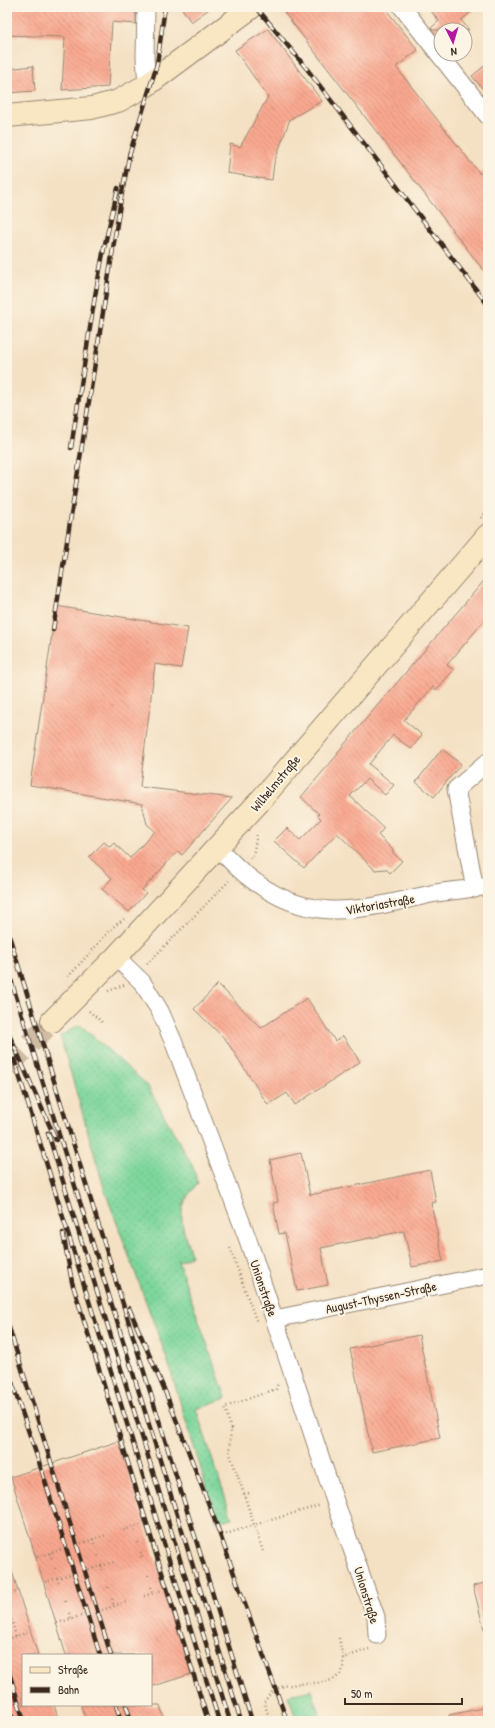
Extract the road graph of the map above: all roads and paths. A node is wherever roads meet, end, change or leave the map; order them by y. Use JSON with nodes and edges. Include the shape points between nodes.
{"nodes":[{"id":1,"x":146,"y":7,"type":"edge"},
{"id":2,"x":252,"y":7,"type":"edge"},
{"id":3,"x":402,"y":7,"type":"edge"},
{"id":4,"x":147,"y":85,"type":"junction"},
{"id":5,"x":7,"y":116,"type":"edge"},
{"id":6,"x":488,"y":116,"type":"edge"},
{"id":7,"x":488,"y":535,"type":"edge"},
{"id":8,"x":488,"y":762,"type":"edge"},
{"id":9,"x":218,"y":848,"type":"junction"},
{"id":10,"x":481,"y":887,"type":"edge"},
{"id":11,"x":116,"y":957,"type":"junction"},
{"id":12,"x":52,"y":1021,"type":"tunnel mouth"},
{"id":13,"x":230,"y":1248,"type":"dead end"},
{"id":14,"x":488,"y":1275,"type":"edge"},
{"id":15,"x":275,"y":1319,"type":"junction"},
{"id":16,"x":257,"y":1323,"type":"dead end"},
{"id":17,"x":276,"y":1376,"type":"dead end"},
{"id":18,"x":235,"y":1428,"type":"dead end"},
{"id":19,"x":231,"y":1430,"type":"junction"},
{"id":20,"x":249,"y":1493,"type":"dead end"},
{"id":21,"x":244,"y":1494,"type":"junction"},
{"id":22,"x":335,"y":1501,"type":"junction"},
{"id":23,"x":143,"y":1524,"type":"dead end"},
{"id":24,"x":254,"y":1525,"type":"junction"},
{"id":25,"x":133,"y":1527,"type":"junction"},
{"id":26,"x":124,"y":1530,"type":"dead end"},
{"id":27,"x":135,"y":1533,"type":"dead end"},
{"id":28,"x":226,"y":1534,"type":"dead end"},
{"id":29,"x":106,"y":1535,"type":"dead end"},
{"id":30,"x":93,"y":1539,"type":"junction"},
{"id":31,"x":81,"y":1543,"type":"dead end"},
{"id":32,"x":95,"y":1546,"type":"dead end"},
{"id":33,"x":63,"y":1549,"type":"dead end"},
{"id":34,"x":263,"y":1551,"type":"dead end"},
{"id":35,"x":141,"y":1552,"type":"dead end"},
{"id":36,"x":50,"y":1553,"type":"junction"},
{"id":37,"x":37,"y":1556,"type":"dead end"},
{"id":38,"x":142,"y":1558,"type":"dead end"},
{"id":39,"x":52,"y":1559,"type":"dead end"},
{"id":40,"x":114,"y":1562,"type":"dead end"},
{"id":41,"x":101,"y":1566,"type":"junction"},
{"id":42,"x":89,"y":1569,"type":"dead end"},
{"id":43,"x":102,"y":1570,"type":"dead end"},
{"id":44,"x":72,"y":1574,"type":"dead end"},
{"id":45,"x":57,"y":1578,"type":"junction"},
{"id":46,"x":45,"y":1582,"type":"dead end"},
{"id":47,"x":59,"y":1583,"type":"dead end"},
{"id":48,"x":151,"y":1587,"type":"dead end"},
{"id":49,"x":163,"y":1590,"type":"dead end"},
{"id":50,"x":16,"y":1592,"type":"dead end"},
{"id":51,"x":153,"y":1593,"type":"junction"},
{"id":52,"x":7,"y":1595,"type":"edge"},
{"id":53,"x":144,"y":1596,"type":"dead end"},
{"id":54,"x":112,"y":1599,"type":"dead end"},
{"id":55,"x":126,"y":1602,"type":"dead end"},
{"id":56,"x":114,"y":1606,"type":"junction"},
{"id":57,"x":8,"y":1608,"type":"edge"},
{"id":58,"x":102,"y":1610,"type":"dead end"},
{"id":59,"x":69,"y":1613,"type":"dead end"},
{"id":60,"x":84,"y":1615,"type":"dead end"},
{"id":61,"x":71,"y":1619,"type":"junction"},
{"id":62,"x":57,"y":1623,"type":"dead end"},
{"id":63,"x":29,"y":1632,"type":"dead end"},
{"id":64,"x":16,"y":1636,"type":"junction"},
{"id":65,"x":377,"y":1636,"type":"joint"},
{"id":66,"x":339,"y":1638,"type":"dead end"},
{"id":67,"x":7,"y":1639,"type":"edge"},
{"id":68,"x":343,"y":1658,"type":"junction"},
{"id":69,"x":270,"y":1721,"type":"edge"}],
"edges":[{"from":1,"to":4,"type":"street"},
{"from":2,"to":4,"type":"main road"},
{"from":3,"to":6,"type":"street"},
{"from":4,"to":5,"type":"main road","via":[[118,101],[92,108]]},
{"from":7,"to":9,"type":"main road","name":"Wilhelmstraße"},
{"from":8,"to":10,"type":"street","via":[[456,789]]},
{"from":9,"to":10,"type":"street","name":"Viktoriastraße","via":[[246,875],[278,897],[305,907],[332,911],[367,908]]},
{"from":9,"to":11,"type":"main road","name":"Wilhelmstraße"},
{"from":11,"to":12,"type":"main road","name":"Wilhelmstraße"},
{"from":11,"to":15,"type":"street","name":"Unionstraße","via":[[142,982],[160,1010],[248,1240]]},
{"from":13,"to":16,"type":"path"},
{"from":14,"to":15,"type":"street","name":"August-Thyssen-Straße"},
{"from":15,"to":22,"type":"street","name":"Unionstraße"},
{"from":17,"to":19,"type":"path","via":[[276,1389],[224,1407]]},
{"from":18,"to":19,"type":"path"},
{"from":19,"to":21,"type":"path","via":[[229,1451]]},
{"from":20,"to":21,"type":"path"},
{"from":21,"to":24,"type":"path"},
{"from":22,"to":24,"type":"path"},
{"from":22,"to":65,"type":"street","name":"Unionstraße","via":[[376,1617]]},
{"from":23,"to":25,"type":"path"},
{"from":24,"to":28,"type":"path"},
{"from":24,"to":34,"type":"path"},
{"from":25,"to":26,"type":"path"},
{"from":25,"to":27,"type":"path"},
{"from":29,"to":30,"type":"path"},
{"from":30,"to":31,"type":"path"},
{"from":30,"to":32,"type":"path"},
{"from":33,"to":36,"type":"path"},
{"from":35,"to":38,"type":"path"},
{"from":36,"to":37,"type":"path"},
{"from":36,"to":39,"type":"path"},
{"from":40,"to":41,"type":"path"},
{"from":41,"to":42,"type":"path"},
{"from":41,"to":43,"type":"path"},
{"from":44,"to":45,"type":"path"},
{"from":45,"to":46,"type":"path"},
{"from":45,"to":47,"type":"path"},
{"from":48,"to":51,"type":"path"},
{"from":49,"to":51,"type":"path"},
{"from":50,"to":52,"type":"path"},
{"from":51,"to":53,"type":"path"},
{"from":54,"to":56,"type":"path"},
{"from":55,"to":56,"type":"path"},
{"from":56,"to":58,"type":"path"},
{"from":57,"to":64,"type":"path"},
{"from":59,"to":61,"type":"path"},
{"from":60,"to":61,"type":"path"},
{"from":61,"to":62,"type":"path"},
{"from":63,"to":64,"type":"path"},
{"from":64,"to":67,"type":"path"},
{"from":65,"to":68,"type":"path","via":[[371,1648]]},
{"from":66,"to":68,"type":"path"},
{"from":68,"to":69,"type":"path","via":[[343,1670],[336,1678],[320,1683],[289,1685],[271,1692],[264,1702]]}]}
